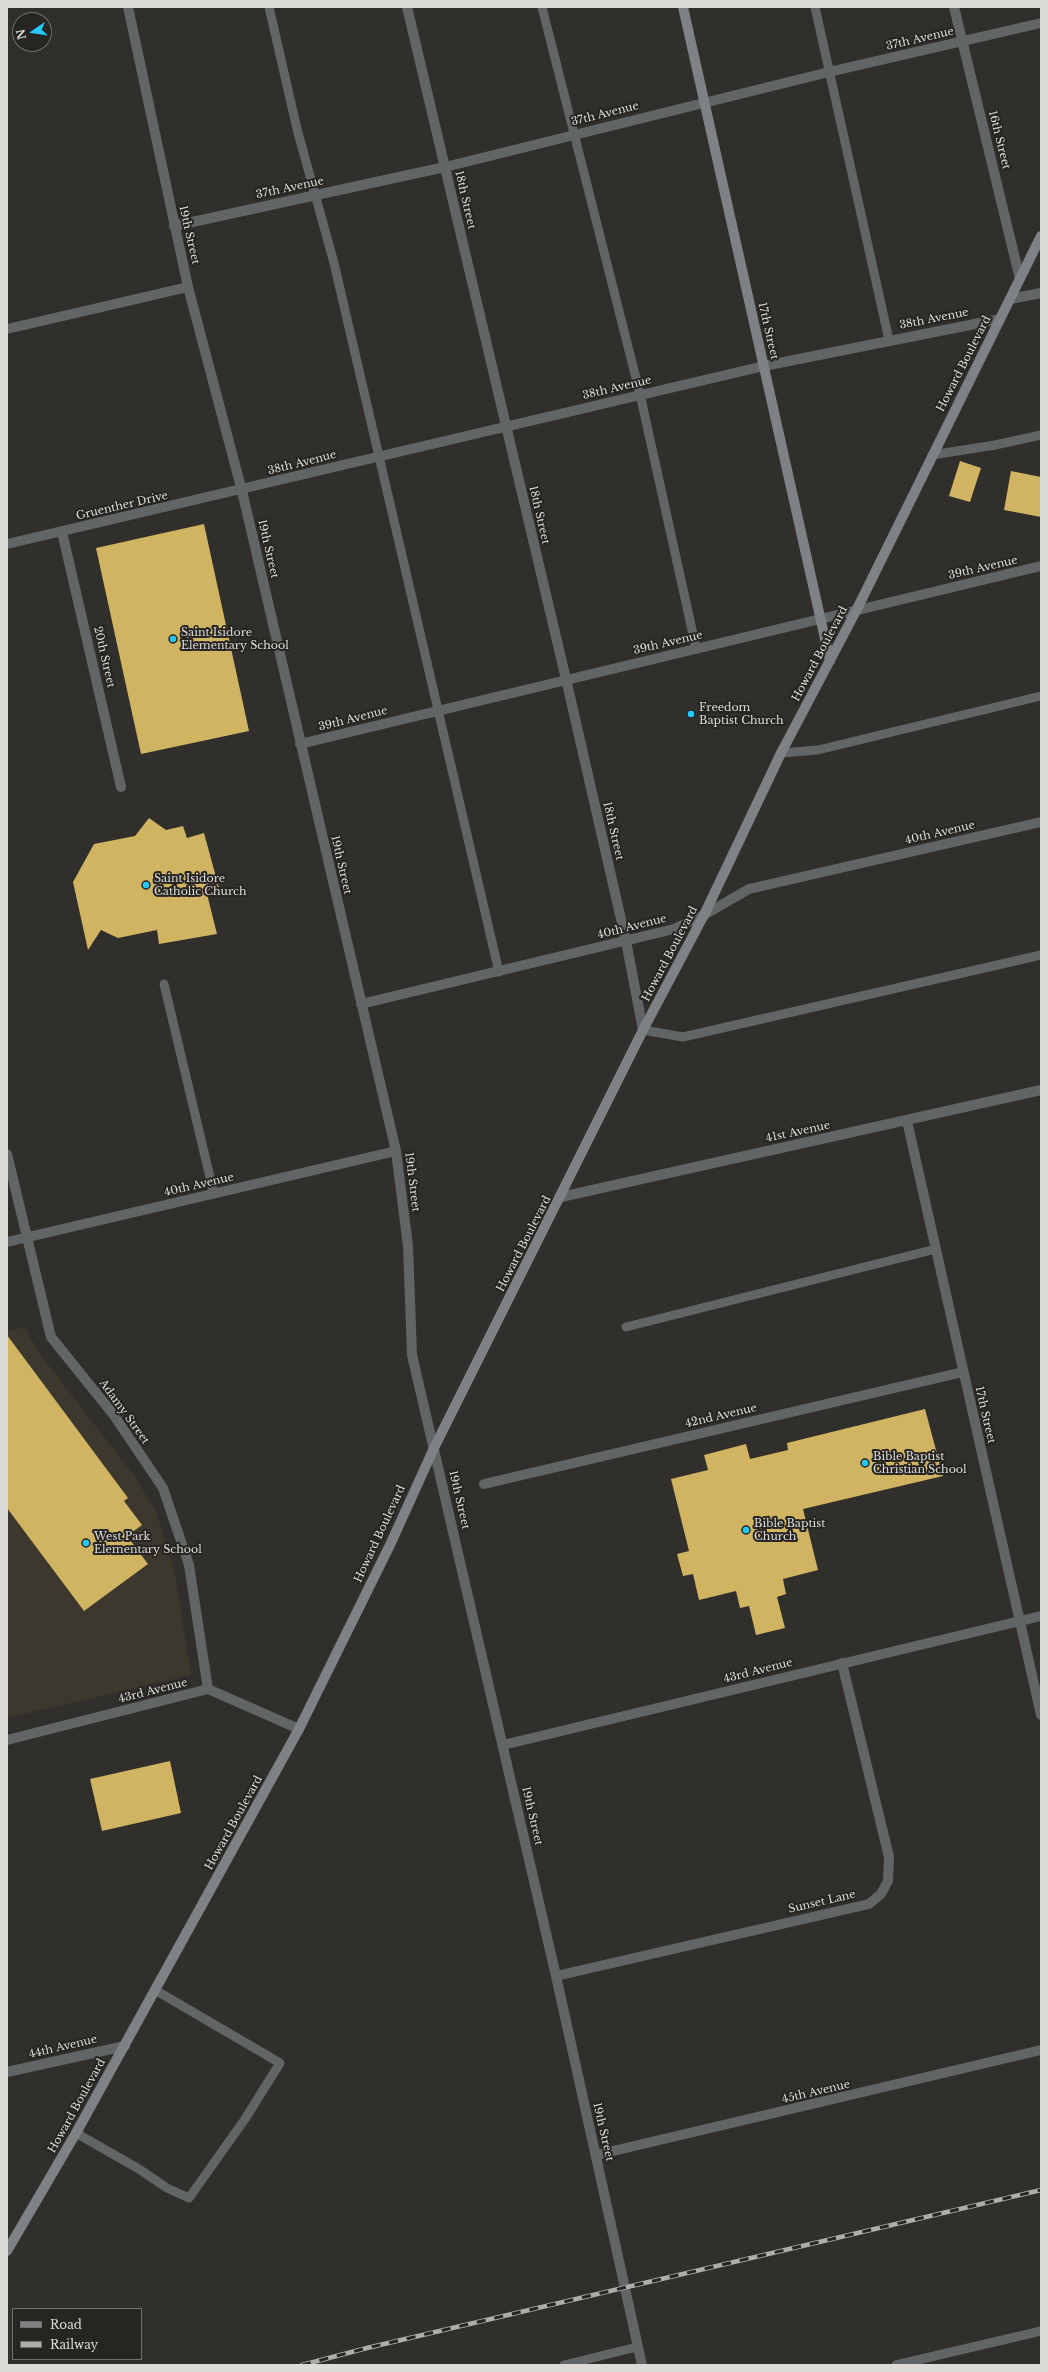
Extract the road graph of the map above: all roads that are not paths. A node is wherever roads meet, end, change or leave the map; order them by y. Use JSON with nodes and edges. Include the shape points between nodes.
{"nodes":[{"id":1,"x":128,"y":7,"type":"edge"},
{"id":2,"x":269,"y":7,"type":"edge"},
{"id":3,"x":407,"y":7,"type":"edge"},
{"id":4,"x":542,"y":7,"type":"edge"},
{"id":5,"x":683,"y":7,"type":"edge"},
{"id":6,"x":815,"y":7,"type":"edge"},
{"id":7,"x":954,"y":7,"type":"edge"},
{"id":8,"x":1041,"y":23,"type":"edge"},
{"id":9,"x":962,"y":41,"type":"junction"},
{"id":10,"x":829,"y":72,"type":"junction"},
{"id":11,"x":705,"y":102,"type":"junction"},
{"id":12,"x":573,"y":134,"type":"junction"},
{"id":13,"x":445,"y":166,"type":"junction"},
{"id":14,"x":316,"y":195,"type":"junction"},
{"id":15,"x":174,"y":226,"type":"junction"},
{"id":16,"x":1041,"y":236,"type":"edge"},
{"id":17,"x":1020,"y":279,"type":"junction"},
{"id":18,"x":188,"y":287,"type":"junction"},
{"id":19,"x":1041,"y":293,"type":"edge"},
{"id":20,"x":1010,"y":299,"type":"junction"},
{"id":21,"x":1000,"y":319,"type":"junction"},
{"id":22,"x":7,"y":329,"type":"edge"},
{"id":23,"x":889,"y":340,"type":"junction"},
{"id":24,"x":764,"y":366,"type":"junction"},
{"id":25,"x":640,"y":394,"type":"junction"},
{"id":26,"x":506,"y":426,"type":"junction"},
{"id":27,"x":1041,"y":435,"type":"edge"},
{"id":28,"x":932,"y":455,"type":"junction"},
{"id":29,"x":378,"y":457,"type":"junction"},
{"id":30,"x":242,"y":490,"type":"junction"},
{"id":31,"x":62,"y":532,"type":"junction"},
{"id":32,"x":7,"y":544,"type":"edge"},
{"id":33,"x":1041,"y":566,"type":"edge"},
{"id":34,"x":856,"y":611,"type":"junction"},
{"id":35,"x":820,"y":619,"type":"junction"},
{"id":36,"x":696,"y":648,"type":"junction"},
{"id":37,"x":830,"y":661,"type":"junction"},
{"id":38,"x":566,"y":679,"type":"junction"},
{"id":39,"x":1041,"y":696,"type":"edge"},
{"id":40,"x":439,"y":710,"type":"junction"},
{"id":41,"x":300,"y":744,"type":"junction"},
{"id":42,"x":781,"y":753,"type":"junction"},
{"id":43,"x":121,"y":787,"type":"dead end"},
{"id":44,"x":1041,"y":822,"type":"edge"},
{"id":45,"x":704,"y":915,"type":"junction"},
{"id":46,"x":626,"y":941,"type":"junction"},
{"id":47,"x":1041,"y":955,"type":"edge"},
{"id":48,"x":499,"y":972,"type":"junction"},
{"id":49,"x":164,"y":984,"type":"dead end"},
{"id":50,"x":361,"y":1004,"type":"junction"},
{"id":51,"x":643,"y":1030,"type":"junction"},
{"id":52,"x":1041,"y":1090,"type":"edge"},
{"id":53,"x":907,"y":1121,"type":"junction"},
{"id":54,"x":396,"y":1151,"type":"junction"},
{"id":55,"x":7,"y":1154,"type":"edge"},
{"id":56,"x":214,"y":1194,"type":"junction"},
{"id":57,"x":561,"y":1197,"type":"junction"},
{"id":58,"x":27,"y":1237,"type":"junction"},
{"id":59,"x":7,"y":1242,"type":"edge"},
{"id":60,"x":936,"y":1250,"type":"junction"},
{"id":61,"x":626,"y":1327,"type":"dead end"},
{"id":62,"x":963,"y":1372,"type":"junction"},
{"id":63,"x":434,"y":1448,"type":"junction"},
{"id":64,"x":484,"y":1484,"type":"dead end"},
{"id":65,"x":1041,"y":1616,"type":"edge"},
{"id":66,"x":1020,"y":1621,"type":"junction"},
{"id":67,"x":842,"y":1662,"type":"junction"},
{"id":68,"x":208,"y":1689,"type":"junction"},
{"id":69,"x":1041,"y":1715,"type":"edge"},
{"id":70,"x":299,"y":1729,"type":"junction"},
{"id":71,"x":7,"y":1740,"type":"edge"},
{"id":72,"x":503,"y":1745,"type":"junction"},
{"id":73,"x":556,"y":1976,"type":"junction"},
{"id":74,"x":155,"y":1990,"type":"junction"},
{"id":75,"x":125,"y":2046,"type":"junction"},
{"id":76,"x":1041,"y":2050,"type":"edge"},
{"id":77,"x":7,"y":2072,"type":"edge"},
{"id":78,"x":76,"y":2133,"type":"junction"},
{"id":79,"x":596,"y":2155,"type":"junction"},
{"id":80,"x":7,"y":2251,"type":"edge"},
{"id":81,"x":1041,"y":2331,"type":"edge"},
{"id":82,"x":637,"y":2347,"type":"junction"},
{"id":83,"x":564,"y":2365,"type":"edge"},
{"id":84,"x":642,"y":2365,"type":"edge"},
{"id":85,"x":896,"y":2365,"type":"edge"}],
"edges":[{"from":1,"to":15,"type":"street","name":"19th Street"},
{"from":2,"to":14,"type":"lane","via":[[297,129]]},
{"from":3,"to":13,"type":"street","name":"18th Street"},
{"from":4,"to":12,"type":"lane"},
{"from":5,"to":11,"type":"main road","name":"17th Street"},
{"from":6,"to":10,"type":"lane"},
{"from":7,"to":9,"type":"street","name":"16th Street"},
{"from":8,"to":9,"type":"street","name":"37th Avenue"},
{"from":9,"to":10,"type":"street","name":"37th Avenue"},
{"from":9,"to":17,"type":"street","name":"16th Street"},
{"from":10,"to":11,"type":"street","name":"37th Avenue"},
{"from":10,"to":23,"type":"lane"},
{"from":11,"to":12,"type":"street","name":"37th Avenue"},
{"from":11,"to":24,"type":"main road","name":"17th Street"},
{"from":12,"to":13,"type":"street","name":"37th Avenue"},
{"from":12,"to":25,"type":"lane","via":[[603,241]]},
{"from":13,"to":14,"type":"street","name":"37th Avenue"},
{"from":13,"to":26,"type":"street","name":"18th Street"},
{"from":14,"to":15,"type":"street","name":"37th Avenue"},
{"from":14,"to":29,"type":"lane"},
{"from":15,"to":18,"type":"street","name":"19th Street"},
{"from":16,"to":17,"type":"main road","name":"Howard Boulevard"},
{"from":17,"to":20,"type":"main road","name":"Howard Boulevard"},
{"from":18,"to":22,"type":"street"},
{"from":18,"to":30,"type":"street","name":"19th Street"},
{"from":19,"to":20,"type":"street"},
{"from":20,"to":21,"type":"main road","name":"Howard Boulevard"},
{"from":21,"to":23,"type":"street","name":"38th Avenue"},
{"from":21,"to":28,"type":"main road","name":"Howard Boulevard"},
{"from":23,"to":24,"type":"street","name":"38th Avenue"},
{"from":24,"to":25,"type":"street","name":"38th Avenue"},
{"from":24,"to":35,"type":"main road","name":"17th Street"},
{"from":25,"to":26,"type":"street","name":"38th Avenue"},
{"from":25,"to":36,"type":"lane"},
{"from":26,"to":29,"type":"street","name":"38th Avenue"},
{"from":26,"to":38,"type":"street","name":"18th Street"},
{"from":27,"to":28,"type":"lane"},
{"from":28,"to":34,"type":"main road","name":"Howard Boulevard"},
{"from":29,"to":30,"type":"street","name":"38th Avenue"},
{"from":29,"to":40,"type":"lane"},
{"from":30,"to":31,"type":"street","name":"Gruenther Drive"},
{"from":30,"to":41,"type":"street","name":"19th Street"},
{"from":31,"to":32,"type":"street","name":"Gruenther Drive"},
{"from":31,"to":43,"type":"street","name":"20th Street"},
{"from":33,"to":34,"type":"street","name":"39th Avenue"},
{"from":34,"to":35,"type":"street","name":"39th Avenue"},
{"from":34,"to":37,"type":"main road","name":"Howard Boulevard"},
{"from":35,"to":36,"type":"street","name":"39th Avenue"},
{"from":35,"to":37,"type":"main road","name":"17th Street"},
{"from":36,"to":38,"type":"street","name":"39th Avenue"},
{"from":37,"to":42,"type":"main road","name":"Howard Boulevard"},
{"from":38,"to":40,"type":"street","name":"39th Avenue"},
{"from":38,"to":46,"type":"street","name":"18th Street"},
{"from":39,"to":42,"type":"lane","via":[[818,750]]},
{"from":40,"to":41,"type":"street","name":"39th Avenue"},
{"from":40,"to":48,"type":"lane"},
{"from":41,"to":50,"type":"street","name":"19th Street"},
{"from":42,"to":45,"type":"main road","name":"Howard Boulevard"},
{"from":44,"to":45,"type":"street","name":"40th Avenue","via":[[749,889]]},
{"from":45,"to":46,"type":"street","name":"40th Avenue","via":[[674,928]]},
{"from":45,"to":51,"type":"main road","name":"Howard Boulevard"},
{"from":46,"to":48,"type":"street","name":"40th Avenue"},
{"from":46,"to":51,"type":"street","name":"18th Street"},
{"from":47,"to":51,"type":"lane","via":[[683,1037]]},
{"from":48,"to":50,"type":"street","name":"40th Avenue"},
{"from":49,"to":56,"type":"lane"},
{"from":50,"to":54,"type":"street","name":"19th Street"},
{"from":51,"to":57,"type":"main road","name":"Howard Boulevard"},
{"from":52,"to":53,"type":"street","name":"41st Avenue"},
{"from":53,"to":57,"type":"street","name":"41st Avenue"},
{"from":53,"to":60,"type":"street","name":"17th Street"},
{"from":54,"to":56,"type":"street","name":"40th Avenue"},
{"from":54,"to":63,"type":"street","name":"19th Street","via":[[408,1246],[412,1355]]},
{"from":55,"to":58,"type":"street","name":"Adamy Street"},
{"from":56,"to":58,"type":"street","name":"40th Avenue"},
{"from":57,"to":63,"type":"main road","name":"Howard Boulevard"},
{"from":58,"to":59,"type":"street","name":"40th Avenue"},
{"from":58,"to":68,"type":"street","name":"Adamy Street","via":[[51,1337],[113,1414],[163,1488],[190,1565]]},
{"from":60,"to":61,"type":"lane"},
{"from":60,"to":62,"type":"street","name":"17th Street"},
{"from":62,"to":64,"type":"street","name":"42nd Avenue"},
{"from":62,"to":66,"type":"street","name":"17th Street"},
{"from":63,"to":70,"type":"main road","name":"Howard Boulevard","via":[[390,1545]]},
{"from":63,"to":72,"type":"street","name":"19th Street"},
{"from":65,"to":66,"type":"street","name":"43rd Avenue"},
{"from":66,"to":67,"type":"street","name":"43rd Avenue"},
{"from":66,"to":69,"type":"street","name":"17th Street"},
{"from":67,"to":72,"type":"street","name":"43rd Avenue"},
{"from":67,"to":73,"type":"street","name":"Sunset Lane","via":[[889,1857],[888,1881],[881,1894],[868,1904]]},
{"from":68,"to":70,"type":"street"},
{"from":68,"to":71,"type":"street","name":"43rd Avenue"},
{"from":70,"to":74,"type":"main road","name":"Howard Boulevard"},
{"from":72,"to":73,"type":"street","name":"19th Street"},
{"from":73,"to":79,"type":"street","name":"19th Street"},
{"from":74,"to":75,"type":"main road","name":"Howard Boulevard"},
{"from":74,"to":78,"type":"lane","via":[[280,2063],[245,2119],[189,2198],[167,2188]]},
{"from":75,"to":77,"type":"street","name":"44th Avenue"},
{"from":75,"to":78,"type":"main road","name":"Howard Boulevard"},
{"from":76,"to":79,"type":"street","name":"45th Avenue"},
{"from":78,"to":80,"type":"main road","name":"Howard Boulevard"},
{"from":79,"to":82,"type":"street","name":"19th Street"},
{"from":81,"to":85,"type":"lane"},
{"from":82,"to":83,"type":"lane"},
{"from":82,"to":84,"type":"street","name":"19th Street"}]}
